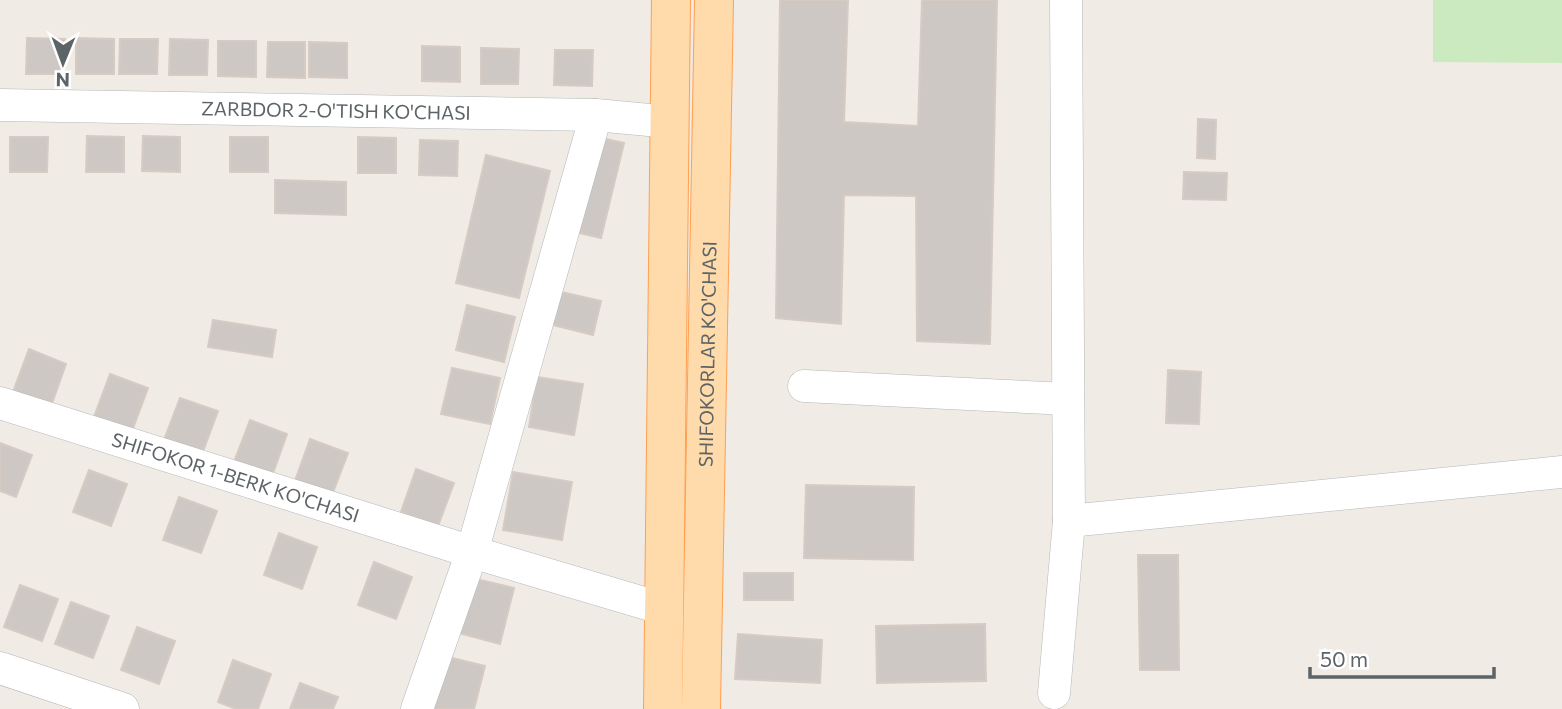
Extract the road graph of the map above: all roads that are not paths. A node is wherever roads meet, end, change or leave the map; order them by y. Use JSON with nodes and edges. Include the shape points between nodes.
{"nodes":[{"id":1,"x":671,"y":0,"type":"edge"},
{"id":2,"x":714,"y":0,"type":"edge"},
{"id":3,"x":1066,"y":0,"type":"edge"},
{"id":4,"x":0,"y":105,"type":"edge"},
{"id":5,"x":596,"y":115,"type":"junction"},
{"id":6,"x":670,"y":122,"type":"junction"},
{"id":7,"x":804,"y":386,"type":"dead end"},
{"id":8,"x":1068,"y":399,"type":"junction"},
{"id":9,"x":0,"y":403,"type":"edge"},
{"id":10,"x":1562,"y":472,"type":"edge"},
{"id":11,"x":1069,"y":521,"type":"junction"},
{"id":12,"x":472,"y":552,"type":"junction"},
{"id":13,"x":664,"y":609,"type":"junction"},
{"id":14,"x":0,"y":668,"type":"edge"},
{"id":15,"x":1054,"y":693,"type":"dead end"},
{"id":16,"x":123,"y":709,"type":"edge"},
{"id":17,"x":417,"y":709,"type":"edge"},
{"id":18,"x":663,"y":709,"type":"edge"},
{"id":19,"x":701,"y":709,"type":"edge"}],
"edges":[{"from":1,"to":6,"type":"main road","name":"SHIFOKORLAR KO'CHASI"},
{"from":2,"to":19,"type":"main road","name":"SHIFOKORLAR KO'CHASI"},
{"from":3,"to":8,"type":"street"},
{"from":4,"to":5,"type":"street","name":"ZARBDOR 2-O'TISH KO'CHASI"},
{"from":5,"to":6,"type":"street","name":"ZARBDOR 2-O'TISH KO'CHASI"},
{"from":5,"to":12,"type":"street"},
{"from":6,"to":13,"type":"main road","name":"SHIFOKORLAR KO'CHASI"},
{"from":7,"to":8,"type":"street"},
{"from":8,"to":11,"type":"street"},
{"from":9,"to":12,"type":"street","name":"SHIFOKOR 1-BERK KO'CHASI"},
{"from":10,"to":11,"type":"street"},
{"from":11,"to":15,"type":"street"},
{"from":12,"to":13,"type":"street","name":"SHIFOKOR 1-BERK KO'CHASI"},
{"from":12,"to":17,"type":"street"},
{"from":13,"to":18,"type":"main road","name":"SHIFOKORLAR KO'CHASI"},
{"from":14,"to":16,"type":"street"}]}
